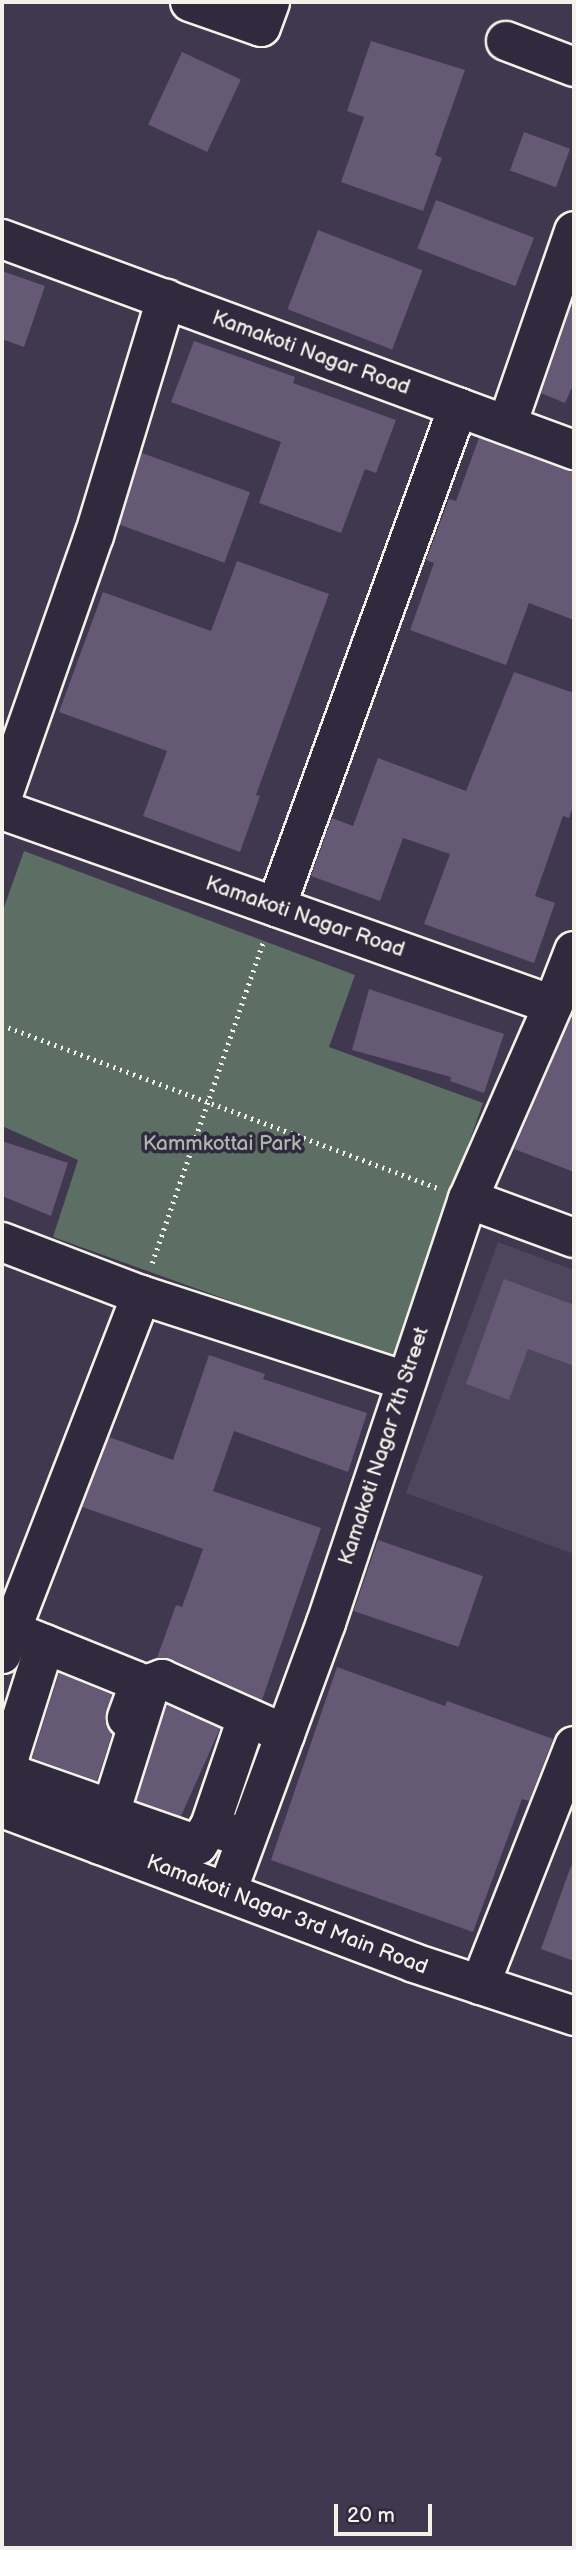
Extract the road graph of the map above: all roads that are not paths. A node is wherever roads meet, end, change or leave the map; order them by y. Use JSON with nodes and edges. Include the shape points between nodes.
{"nodes":[{"id":1,"x":190,"y":2,"type":"edge"},
{"id":2,"x":270,"y":2,"type":"edge"},
{"id":3,"x":506,"y":41,"type":"dead end"},
{"id":4,"x":574,"y":67,"type":"edge"},
{"id":5,"x":574,"y":231,"type":"edge"},
{"id":6,"x":2,"y":239,"type":"edge"},
{"id":7,"x":166,"y":299,"type":"junction"},
{"id":8,"x":458,"y":407,"type":"junction"},
{"id":9,"x":507,"y":425,"type":"junction"},
{"id":10,"x":574,"y":450,"type":"edge"},
{"id":11,"x":2,"y":798,"type":"edge"},
{"id":12,"x":2,"y":810,"type":"edge"},
{"id":13,"x":276,"y":907,"type":"junction"},
{"id":14,"x":574,"y":951,"type":"edge"},
{"id":15,"x":554,"y":1005,"type":"junction"},
{"id":16,"x":468,"y":1199,"type":"junction"},
{"id":17,"x":574,"y":1238,"type":"edge"},
{"id":18,"x":2,"y":1242,"type":"edge"},
{"id":19,"x":141,"y":1295,"type":"junction"},
{"id":20,"x":405,"y":1381,"type":"junction"},
{"id":21,"x":6,"y":1642,"type":"edge"},
{"id":22,"x":45,"y":1644,"type":"junction"},
{"id":23,"x":247,"y":1718,"type":"junction"},
{"id":24,"x":285,"y":1734,"type":"junction"},
{"id":25,"x":574,"y":1746,"type":"edge"},
{"id":26,"x":2,"y":1808,"type":"edge"},
{"id":27,"x":98,"y":1825,"type":"junction"},
{"id":28,"x":210,"y":1826,"type":"junction"},
{"id":29,"x":245,"y":1839,"type":"junction"},
{"id":30,"x":227,"y":1892,"type":"junction"},
{"id":31,"x":480,"y":1985,"type":"junction"},
{"id":32,"x":574,"y":2016,"type":"edge"}],
"edges":[{"from":1,"to":2,"type":"street","via":[[261,27]]},
{"from":3,"to":4,"type":"street"},
{"from":5,"to":9,"type":"street"},
{"from":6,"to":7,"type":"street","name":"Kamakoti Nagar Road"},
{"from":7,"to":8,"type":"street","name":"Kamakoti Nagar Road"},
{"from":7,"to":11,"type":"street","via":[[94,536]]},
{"from":8,"to":9,"type":"street","name":"Kamakoti Nagar Road"},
{"from":8,"to":13,"type":"street"},
{"from":9,"to":10,"type":"street","name":"Kamakoti Nagar Road"},
{"from":12,"to":13,"type":"street","name":"Kamakoti Nagar Road"},
{"from":13,"to":15,"type":"street","name":"Kamakoti Nagar Road"},
{"from":14,"to":15,"type":"street"},
{"from":15,"to":16,"type":"street","name":"Kamakoti Nagar 7th Street"},
{"from":16,"to":17,"type":"street"},
{"from":16,"to":20,"type":"street","name":"Kamakoti Nagar 7th Street"},
{"from":18,"to":19,"type":"street"},
{"from":19,"to":20,"type":"street"},
{"from":19,"to":21,"type":"street"},
{"from":20,"to":24,"type":"street","name":"Kamakoti Nagar 7th Street"},
{"from":21,"to":22,"type":"street"},
{"from":22,"to":27,"type":"street","via":[[9,1758],[11,1770]]},
{"from":22,"to":27,"type":"street","via":[[136,1681],[138,1687]]},
{"from":23,"to":24,"type":"street"},
{"from":23,"to":27,"type":"street","via":[[162,1679],[151,1683]]},
{"from":23,"to":28,"type":"street"},
{"from":24,"to":29,"type":"street","name":"Kamakoti Nagar 7th Street"},
{"from":25,"to":31,"type":"street"},
{"from":26,"to":27,"type":"street","name":"Kamakoti Nagar 3rd Main Road"},
{"from":27,"to":28,"type":"street","via":[[198,1845]]},
{"from":27,"to":30,"type":"street","name":"Kamakoti Nagar 3rd Main Road"},
{"from":28,"to":29,"type":"street"},
{"from":29,"to":30,"type":"street","name":"Kamakoti Nagar 7th Street"},
{"from":30,"to":31,"type":"street","name":"Kamakoti Nagar 3rd Main Road"},
{"from":31,"to":32,"type":"street","name":"Kamakoti Nagar 3rd Main Road"}]}
